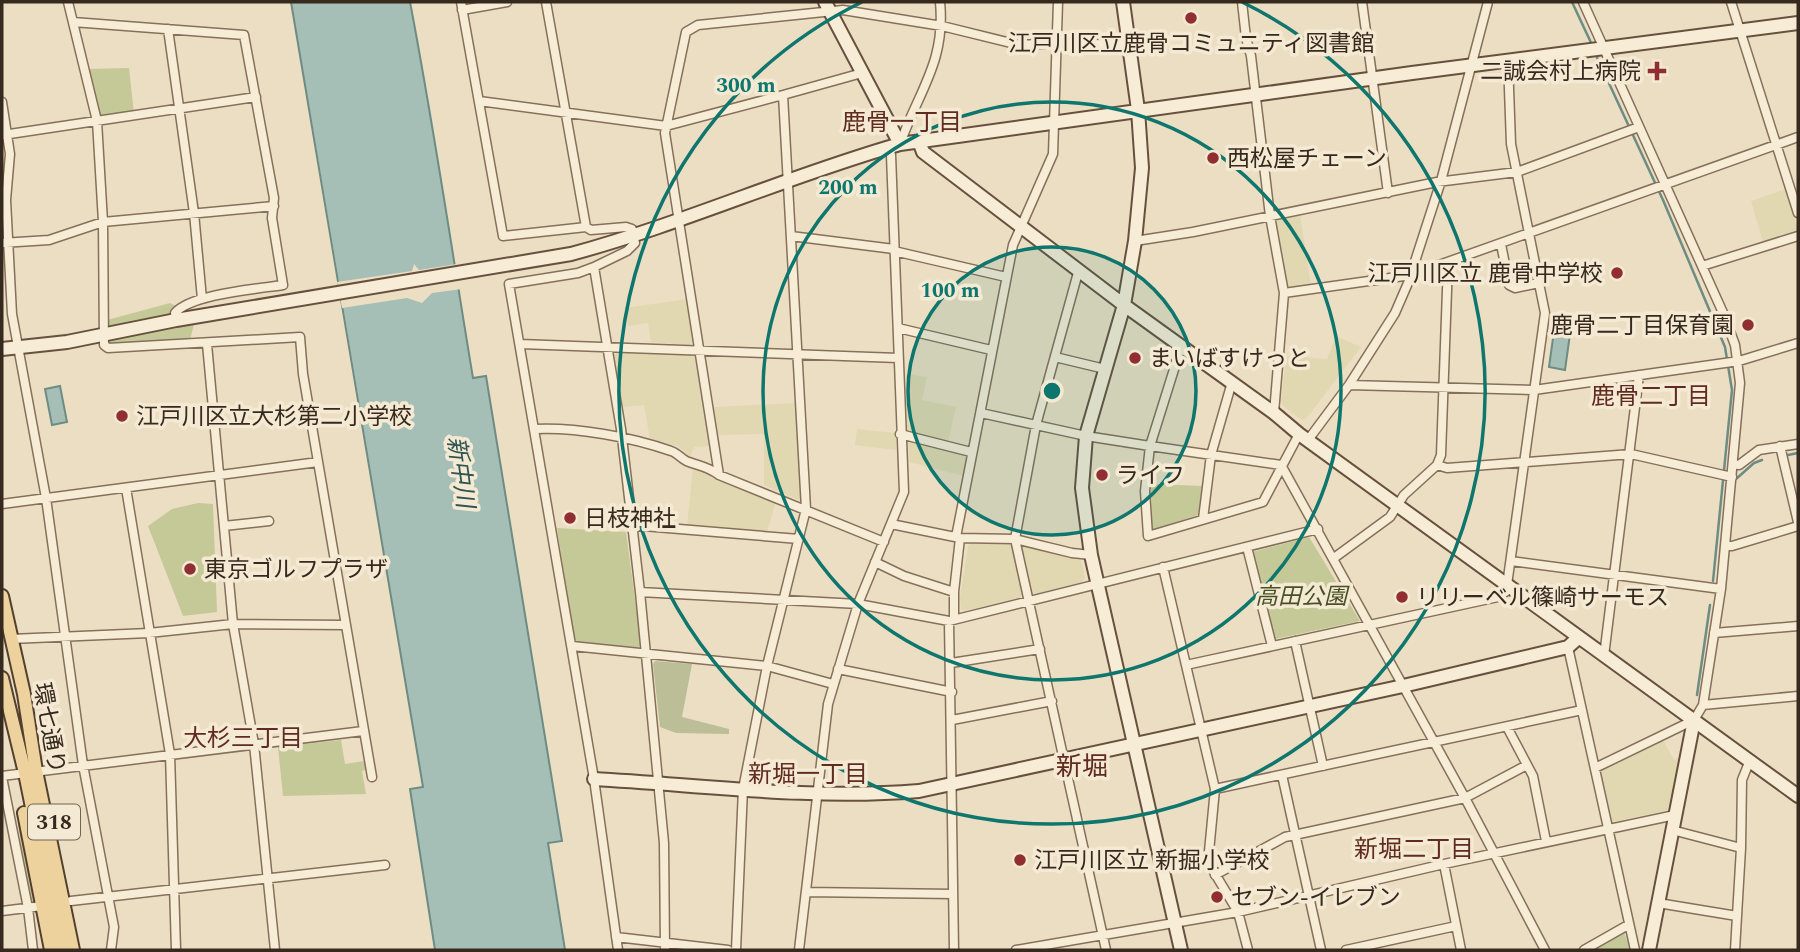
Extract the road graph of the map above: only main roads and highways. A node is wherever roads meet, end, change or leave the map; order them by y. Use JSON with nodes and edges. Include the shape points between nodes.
{"nodes":[{"id":1,"x":2,"y":596,"type":"edge"},
{"id":2,"x":2,"y":678,"type":"edge"},
{"id":3,"x":30,"y":772,"type":"junction"},
{"id":4,"x":38,"y":810,"type":"junction"},
{"id":5,"x":51,"y":950,"type":"edge"},
{"id":6,"x":61,"y":950,"type":"edge"},
{"id":7,"x":74,"y":950,"type":"edge"},
{"id":8,"x":82,"y":950,"type":"edge"}],
"edges":[{"from":1,"to":3,"type":"main road","name":"環七通り","number":"318","via":[[24,695]]},
{"from":2,"to":3,"type":"main road","name":"環七通り"},
{"from":3,"to":4,"type":"main road","name":"環七通り","number":"318"},
{"from":3,"to":5,"type":"main road","via":[[35,907]]},
{"from":3,"to":8,"type":"main road","number":"318"},
{"from":4,"to":6,"type":"main road","name":"環七通り","number":"318"},
{"from":4,"to":7,"type":"main road","name":"環七通り","number":"318"}]}
